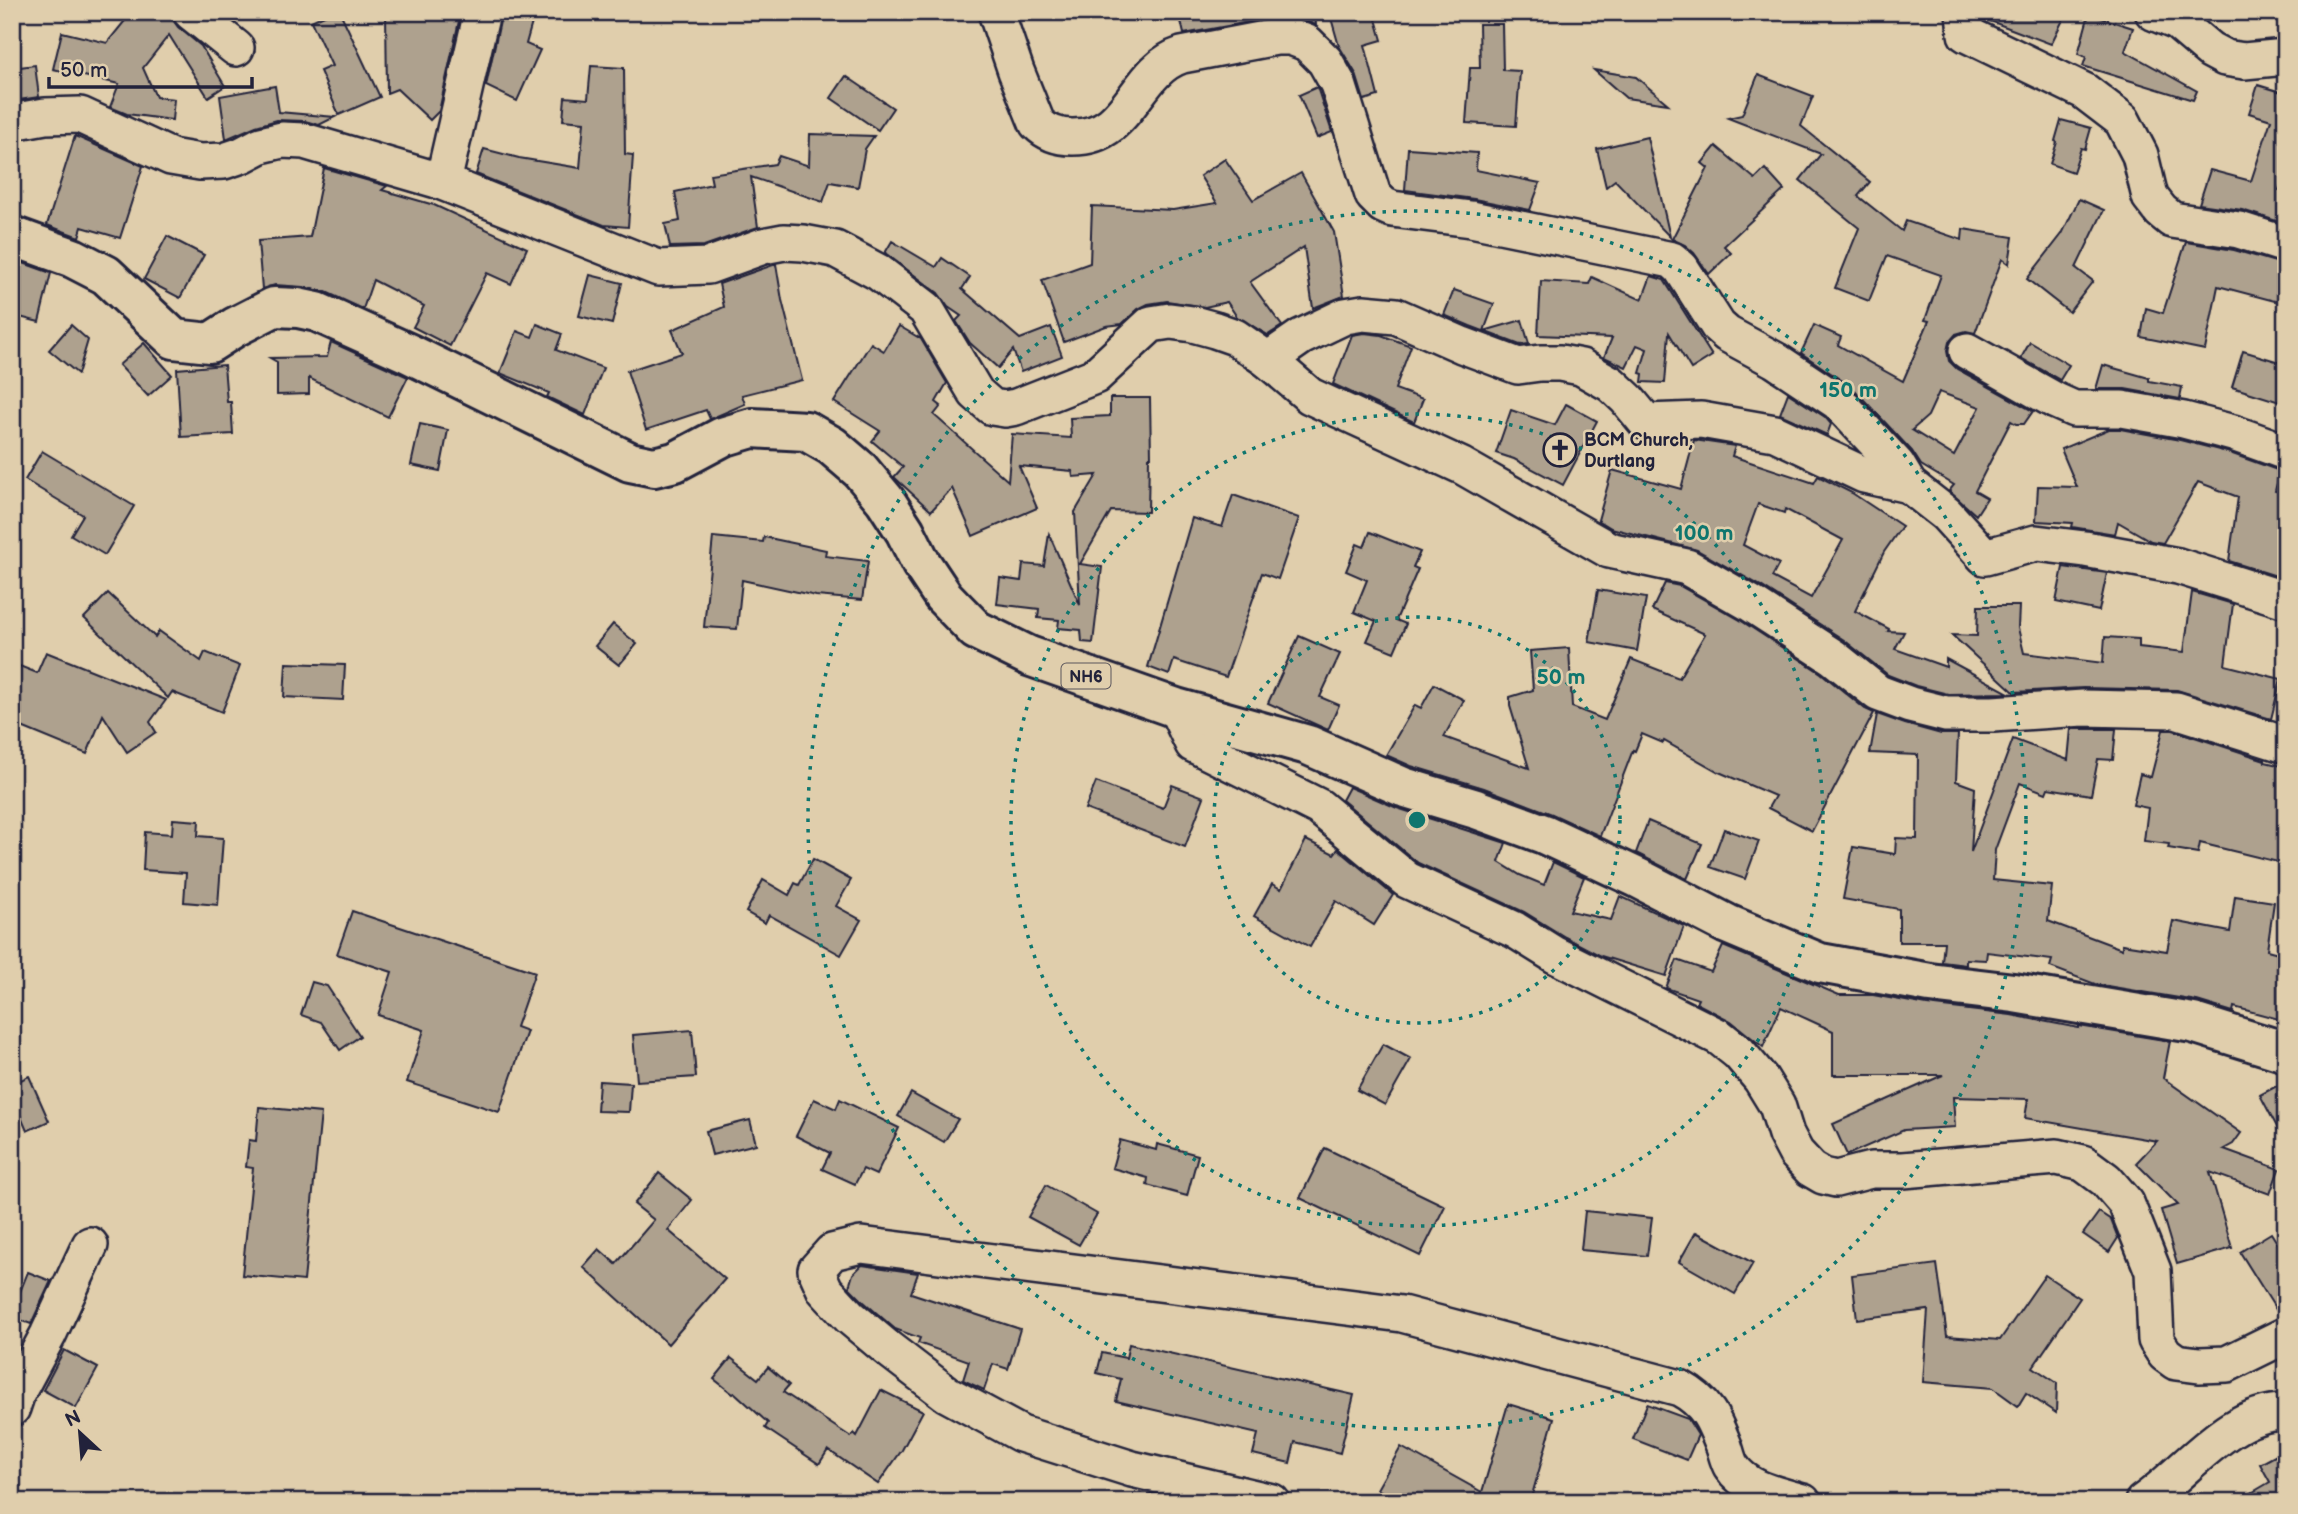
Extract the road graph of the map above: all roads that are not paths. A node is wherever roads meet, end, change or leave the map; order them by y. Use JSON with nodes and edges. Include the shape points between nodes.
{"nodes":[{"id":1,"x":191,"y":12,"type":"edge"},
{"id":2,"x":482,"y":12,"type":"edge"},
{"id":3,"x":996,"y":12,"type":"edge"},
{"id":4,"x":1964,"y":12,"type":"edge"},
{"id":5,"x":2153,"y":12,"type":"edge"},
{"id":6,"x":236,"y":48,"type":"dead end"},
{"id":7,"x":2286,"y":57,"type":"edge"},
{"id":8,"x":12,"y":122,"type":"edge"},
{"id":9,"x":443,"y":182,"type":"junction"},
{"id":10,"x":12,"y":236,"type":"edge"},
{"id":11,"x":2286,"y":245,"type":"edge"},
{"id":12,"x":1967,"y":351,"type":"dead end"},
{"id":13,"x":1268,"y":360,"type":"junction"},
{"id":14,"x":2286,"y":452,"type":"edge"},
{"id":15,"x":1909,"y":485,"type":"junction"},
{"id":16,"x":2286,"y":600,"type":"edge"},
{"id":17,"x":1176,"y":708,"type":"junction"},
{"id":18,"x":2286,"y":745,"type":"edge"},
{"id":19,"x":2286,"y":1052,"type":"edge"},
{"id":20,"x":90,"y":1245,"type":"dead end"},
{"id":21,"x":2286,"y":1335,"type":"edge"},
{"id":22,"x":12,"y":1408,"type":"edge"},
{"id":23,"x":2286,"y":1412,"type":"edge"},
{"id":24,"x":1272,"y":1502,"type":"edge"},
{"id":25,"x":1803,"y":1502,"type":"edge"},
{"id":26,"x":2143,"y":1502,"type":"edge"}],
"edges":[{"from":1,"to":6,"type":"street"},
{"from":2,"to":9,"type":"street"},
{"from":3,"to":15,"type":"street","via":[[1037,123],[1043,130],[1069,138],[1101,133],[1158,69],[1176,57],[1276,37],[1307,43],[1325,61],[1338,84],[1377,201],[1392,209],[1471,219],[1672,260],[1718,326],[1838,402],[1897,465]]},
{"from":4,"to":11,"type":"street","via":[[1966,34],[2084,91],[2122,120],[2140,155],[2150,197],[2172,220],[2239,230]]},
{"from":5,"to":7,"type":"street","via":[[2177,22],[2225,58]]},
{"from":8,"to":9,"type":"street","via":[[80,116],[171,157],[201,162],[224,161],[261,145],[304,142]]},
{"from":9,"to":13,"type":"street","via":[[658,268],[708,266],[784,242],[835,249],[878,272],[926,309],[976,393],[992,407],[1016,407],[1096,376],[1151,324],[1171,321],[1215,330],[1235,337]]},
{"from":10,"to":17,"type":"highway","number":"NH6","via":[[106,275],[174,339],[210,344],[274,307],[317,312],[630,462],[654,467],[675,462],[722,437],[752,428],[806,431],[860,470],[885,500],[943,596],[976,630],[1029,656]]},
{"from":12,"to":14,"type":"street","via":[[2074,409],[2122,409],[2184,420]]},
{"from":13,"to":15,"type":"street","via":[[1301,337],[1345,316],[1396,316],[1518,366],[1560,363],[1581,367],[1611,384],[1646,422],[1700,420],[1775,433],[1864,475]]},
{"from":13,"to":18,"type":"street","via":[[1310,396],[1462,466],[1609,550],[1687,567],[1802,636],[1878,693],[1899,701],[1946,714],[2083,708],[2176,710]]},
{"from":15,"to":16,"type":"street","via":[[1946,514],[1985,557],[2036,543],[2085,549],[2178,566]]},
{"from":17,"to":19,"type":"highway","number":"NH6","via":[[1308,745],[1403,787],[1544,834],[1727,924],[1820,963],[2193,1023]]},
{"from":17,"to":21,"type":"street","via":[[1193,744],[1319,807],[1407,880],[1515,930],[1718,1037],[1761,1079],[1796,1153],[1823,1176],[1836,1179],[1871,1170],[2057,1157],[2083,1163],[2126,1203],[2153,1271],[2157,1340],[2176,1363],[2227,1364]]},
{"from":20,"to":22,"type":"street"},
{"from":23,"to":26,"type":"street","via":[[2264,1414],[2235,1426]]},
{"from":24,"to":25,"type":"street","via":[[1132,1469],[1021,1434],[947,1394],[887,1348],[825,1290],[816,1270],[832,1252],[861,1245],[1402,1314],[1680,1388],[1696,1397],[1713,1417],[1731,1467],[1762,1490]]}]}
